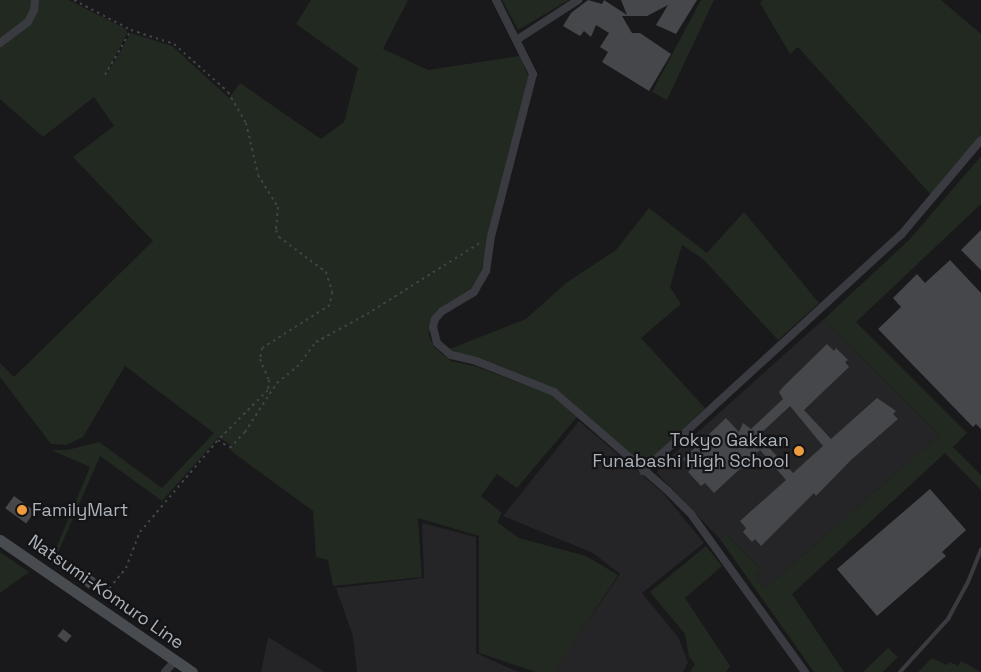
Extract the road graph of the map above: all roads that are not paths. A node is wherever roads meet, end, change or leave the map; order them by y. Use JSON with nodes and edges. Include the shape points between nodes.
{"nodes":[{"id":1,"x":35,"y":0,"type":"edge"},
{"id":2,"x":496,"y":0,"type":"edge"},
{"id":3,"x":578,"y":0,"type":"edge"},
{"id":4,"x":518,"y":40,"type":"junction"},
{"id":5,"x":0,"y":43,"type":"edge"},
{"id":6,"x":981,"y":140,"type":"edge"},
{"id":7,"x":644,"y":471,"type":"junction"},
{"id":8,"x":0,"y":540,"type":"edge"},
{"id":9,"x":981,"y":549,"type":"edge"},
{"id":10,"x":176,"y":661,"type":"junction"},
{"id":11,"x":165,"y":672,"type":"edge"},
{"id":12,"x":192,"y":672,"type":"edge"},
{"id":13,"x":805,"y":672,"type":"edge"},
{"id":14,"x":900,"y":672,"type":"edge"}],
"edges":[{"from":1,"to":5,"type":"street","via":[[28,22]]},
{"from":2,"to":4,"type":"street"},
{"from":3,"to":4,"type":"street"},
{"from":4,"to":7,"type":"street","via":[[533,74],[491,236],[486,271],[474,292],[442,310],[435,319],[436,343],[451,355],[554,392]]},
{"from":6,"to":7,"type":"street","via":[[901,235]]},
{"from":7,"to":13,"type":"street","via":[[691,514]]},
{"from":8,"to":10,"type":"main road","name":"Natsumi-Komuro Line"},
{"from":9,"to":14,"type":"lane","via":[[948,619]]},
{"from":10,"to":11,"type":"street"},
{"from":10,"to":12,"type":"main road","name":"Natsumi-Komuro Line"}]}
